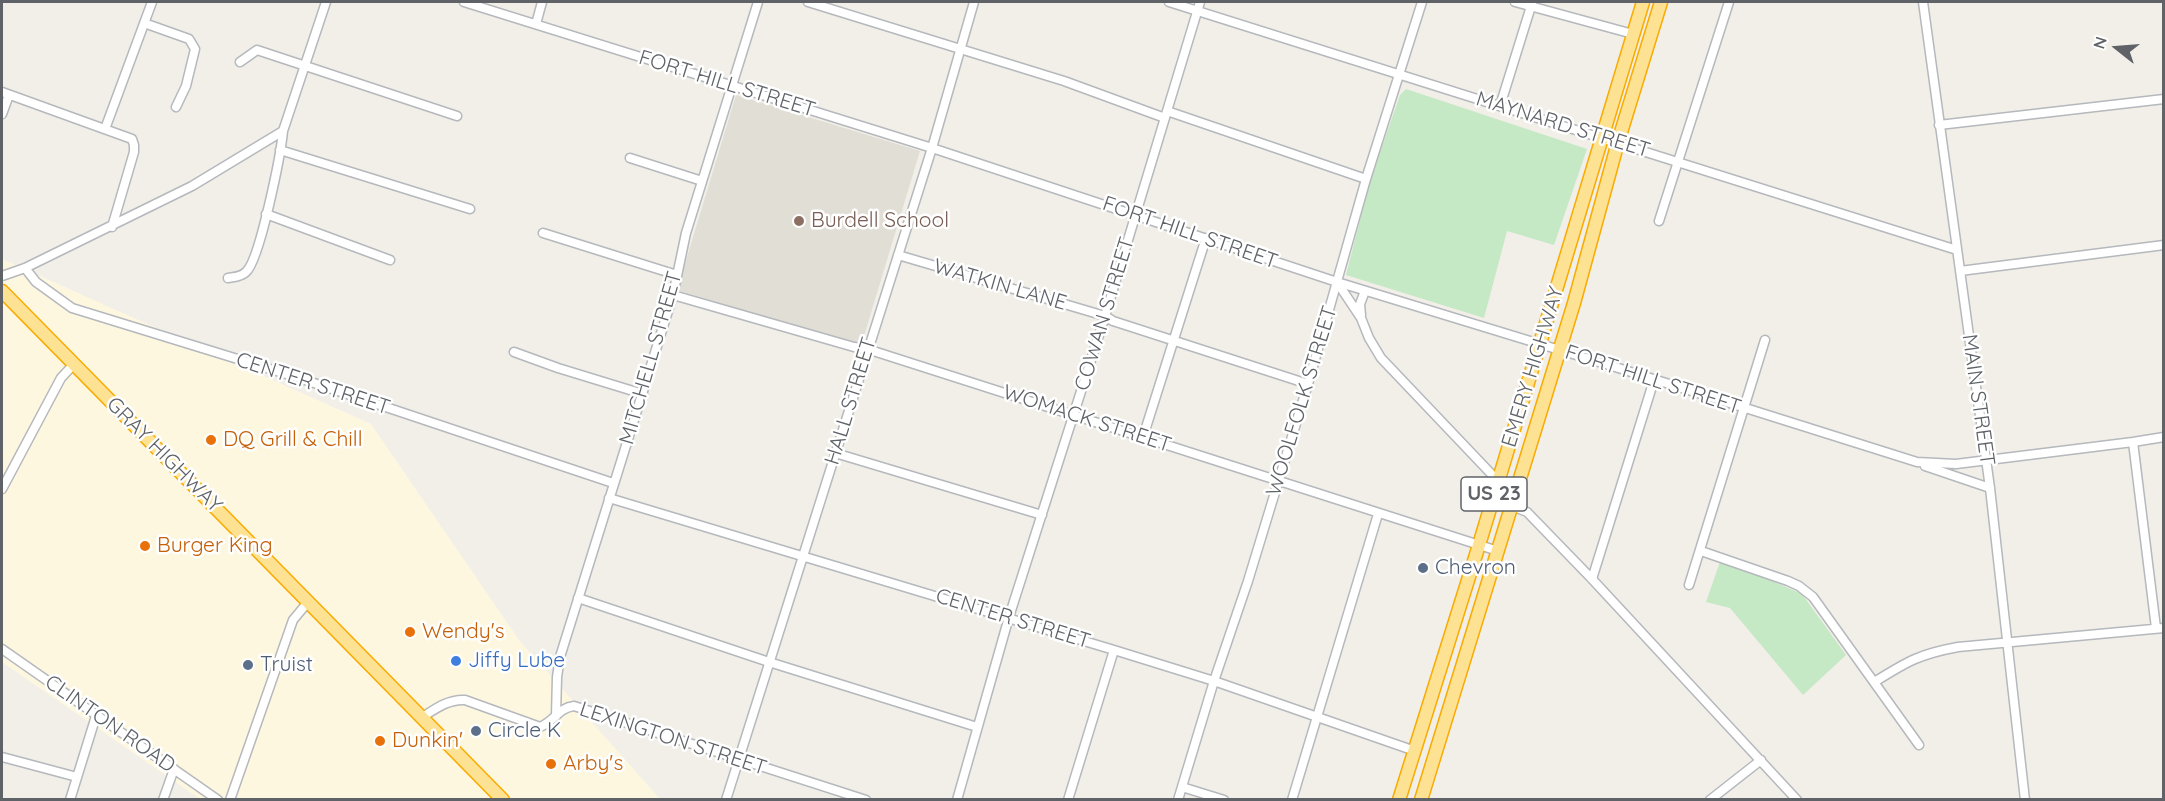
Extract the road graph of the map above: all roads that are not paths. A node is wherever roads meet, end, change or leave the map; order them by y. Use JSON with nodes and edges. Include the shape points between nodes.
{"nodes":[{"id":1,"x":152,"y":2,"type":"edge"},
{"id":2,"x":326,"y":2,"type":"edge"},
{"id":3,"x":464,"y":2,"type":"edge"},
{"id":4,"x":542,"y":2,"type":"edge"},
{"id":5,"x":758,"y":2,"type":"edge"},
{"id":6,"x":808,"y":2,"type":"edge"},
{"id":7,"x":974,"y":2,"type":"edge"},
{"id":8,"x":1169,"y":2,"type":"edge"},
{"id":9,"x":1422,"y":2,"type":"edge"},
{"id":10,"x":1515,"y":2,"type":"edge"},
{"id":11,"x":1643,"y":2,"type":"edge"},
{"id":12,"x":1661,"y":2,"type":"edge"},
{"id":13,"x":1729,"y":2,"type":"edge"},
{"id":14,"x":1923,"y":2,"type":"edge"},
{"id":15,"x":1531,"y":4,"type":"edge"},
{"id":16,"x":1198,"y":6,"type":"edge"},
{"id":17,"x":144,"y":24,"type":"junction"},
{"id":18,"x":536,"y":24,"type":"junction"},
{"id":19,"x":1633,"y":34,"type":"junction"},
{"id":20,"x":960,"y":49,"type":"junction"},
{"id":21,"x":240,"y":62,"type":"dead end"},
{"id":22,"x":305,"y":66,"type":"junction"},
{"id":23,"x":1399,"y":73,"type":"junction"},
{"id":24,"x":732,"y":85,"type":"junction"},
{"id":25,"x":5,"y":93,"type":"edge"},
{"id":26,"x":2163,"y":99,"type":"edge"},
{"id":27,"x":1500,"y":106,"type":"junction"},
{"id":28,"x":176,"y":107,"type":"dead end"},
{"id":29,"x":2,"y":114,"type":"edge"},
{"id":30,"x":1166,"y":115,"type":"junction"},
{"id":31,"x":457,"y":116,"type":"dead end"},
{"id":32,"x":1939,"y":125,"type":"junction"},
{"id":33,"x":105,"y":129,"type":"junction"},
{"id":34,"x":283,"y":131,"type":"junction"},
{"id":35,"x":1602,"y":138,"type":"junction"},
{"id":36,"x":1618,"y":142,"type":"junction"},
{"id":37,"x":932,"y":148,"type":"junction"},
{"id":38,"x":280,"y":150,"type":"junction"},
{"id":39,"x":630,"y":158,"type":"dead end"},
{"id":40,"x":1679,"y":162,"type":"junction"},
{"id":41,"x":1365,"y":179,"type":"junction"},
{"id":42,"x":702,"y":181,"type":"junction"},
{"id":43,"x":470,"y":209,"type":"dead end"},
{"id":44,"x":266,"y":214,"type":"junction"},
{"id":45,"x":1136,"y":214,"type":"junction"},
{"id":46,"x":1659,"y":221,"type":"dead end"},
{"id":47,"x":112,"y":227,"type":"junction"},
{"id":48,"x":543,"y":233,"type":"dead end"},
{"id":49,"x":1206,"y":238,"type":"junction"},
{"id":50,"x":2163,"y":245,"type":"edge"},
{"id":51,"x":1957,"y":250,"type":"junction"},
{"id":52,"x":897,"y":255,"type":"junction"},
{"id":53,"x":390,"y":260,"type":"dead end"},
{"id":54,"x":25,"y":268,"type":"junction"},
{"id":55,"x":1960,"y":271,"type":"junction"},
{"id":56,"x":676,"y":275,"type":"junction"},
{"id":57,"x":2,"y":276,"type":"edge"},
{"id":58,"x":228,"y":278,"type":"dead end"},
{"id":59,"x":1337,"y":282,"type":"junction"},
{"id":60,"x":2,"y":291,"type":"edge"},
{"id":61,"x":1365,"y":291,"type":"junction"},
{"id":62,"x":673,"y":295,"type":"junction"},
{"id":63,"x":1105,"y":316,"type":"junction"},
{"id":64,"x":1361,"y":318,"type":"junction"},
{"id":65,"x":1765,"y":340,"type":"dead end"},
{"id":66,"x":1173,"y":342,"type":"junction"},
{"id":67,"x":1540,"y":344,"type":"junction"},
{"id":68,"x":867,"y":349,"type":"junction"},
{"id":69,"x":1559,"y":350,"type":"junction"},
{"id":70,"x":514,"y":352,"type":"dead end"},
{"id":71,"x":74,"y":364,"type":"junction"},
{"id":72,"x":1654,"y":380,"type":"junction"},
{"id":73,"x":1308,"y":384,"type":"junction"},
{"id":74,"x":643,"y":394,"type":"junction"},
{"id":75,"x":1745,"y":409,"type":"junction"},
{"id":76,"x":1074,"y":415,"type":"junction"},
{"id":77,"x":1143,"y":437,"type":"junction"},
{"id":78,"x":2163,"y":437,"type":"edge"},
{"id":79,"x":2133,"y":442,"type":"junction"},
{"id":80,"x":835,"y":453,"type":"junction"},
{"id":81,"x":1986,"y":460,"type":"junction"},
{"id":82,"x":1917,"y":462,"type":"junction"},
{"id":83,"x":1498,"y":481,"type":"junction"},
{"id":84,"x":1278,"y":482,"type":"junction"},
{"id":85,"x":613,"y":483,"type":"junction"},
{"id":86,"x":1990,"y":488,"type":"junction"},
{"id":87,"x":2,"y":489,"type":"edge"},
{"id":88,"x":609,"y":498,"type":"junction"},
{"id":89,"x":1512,"y":506,"type":"junction"},
{"id":90,"x":1378,"y":514,"type":"junction"},
{"id":91,"x":1042,"y":515,"type":"junction"},
{"id":92,"x":1479,"y":545,"type":"junction"},
{"id":93,"x":1701,"y":550,"type":"junction"},
{"id":94,"x":1498,"y":551,"type":"junction"},
{"id":95,"x":802,"y":556,"type":"junction"},
{"id":96,"x":1592,"y":579,"type":"junction"},
{"id":97,"x":1689,"y":585,"type":"dead end"},
{"id":98,"x":578,"y":598,"type":"junction"},
{"id":99,"x":308,"y":602,"type":"junction"},
{"id":100,"x":1009,"y":617,"type":"junction"},
{"id":101,"x":2160,"y":628,"type":"edge"},
{"id":102,"x":2008,"y":643,"type":"junction"},
{"id":103,"x":2,"y":649,"type":"edge"},
{"id":104,"x":1114,"y":650,"type":"junction"},
{"id":105,"x":769,"y":662,"type":"junction"},
{"id":106,"x":1214,"y":681,"type":"junction"},
{"id":107,"x":1876,"y":681,"type":"junction"},
{"id":108,"x":96,"y":716,"type":"junction"},
{"id":109,"x":556,"y":716,"type":"junction"},
{"id":110,"x":421,"y":718,"type":"junction"},
{"id":111,"x":1318,"y":718,"type":"junction"},
{"id":112,"x":977,"y":727,"type":"junction"},
{"id":113,"x":1919,"y":745,"type":"dead end"},
{"id":114,"x":1415,"y":751,"type":"junction"},
{"id":115,"x":2,"y":757,"type":"edge"},
{"id":116,"x":738,"y":760,"type":"junction"},
{"id":117,"x":1761,"y":760,"type":"junction"},
{"id":118,"x":174,"y":769,"type":"junction"},
{"id":119,"x":76,"y":777,"type":"junction"},
{"id":120,"x":1182,"y":787,"type":"junction"},
{"id":121,"x":847,"y":797,"type":"edge"},
{"id":122,"x":70,"y":800,"type":"edge"},
{"id":123,"x":163,"y":800,"type":"edge"},
{"id":124,"x":218,"y":800,"type":"edge"},
{"id":125,"x":230,"y":800,"type":"edge"},
{"id":126,"x":503,"y":800,"type":"edge"},
{"id":127,"x":726,"y":800,"type":"edge"},
{"id":128,"x":866,"y":800,"type":"edge"},
{"id":129,"x":957,"y":800,"type":"edge"},
{"id":130,"x":1068,"y":800,"type":"edge"},
{"id":131,"x":1178,"y":800,"type":"edge"},
{"id":132,"x":1224,"y":800,"type":"edge"},
{"id":133,"x":1292,"y":800,"type":"edge"},
{"id":134,"x":1399,"y":800,"type":"edge"},
{"id":135,"x":1421,"y":800,"type":"edge"},
{"id":136,"x":1710,"y":800,"type":"edge"},
{"id":137,"x":1797,"y":800,"type":"edge"},
{"id":138,"x":2025,"y":800,"type":"edge"}],
"edges":[{"from":1,"to":17,"type":"street"},
{"from":2,"to":22,"type":"street"},
{"from":3,"to":18,"type":"street","name":"FORT HILL STREET"},
{"from":4,"to":18,"type":"street"},
{"from":5,"to":24,"type":"street","name":"MITCHELL STREET"},
{"from":6,"to":20,"type":"street"},
{"from":7,"to":20,"type":"street","name":"HALL STREET"},
{"from":8,"to":16,"type":"street","name":"MAYNARD STREET"},
{"from":9,"to":23,"type":"street","name":"WOOLFOLK STREET"},
{"from":10,"to":15,"type":"street"},
{"from":11,"to":19,"type":"highway","name":"EMERY HIGHWAY","number":"US 23"},
{"from":12,"to":36,"type":"highway","name":"EMERY HIGHWAY","number":"US 23"},
{"from":13,"to":40,"type":"street"},
{"from":14,"to":32,"type":"street","name":"MAIN STREET"},
{"from":15,"to":19,"type":"street"},
{"from":15,"to":27,"type":"street"},
{"from":16,"to":23,"type":"street","name":"MAYNARD STREET"},
{"from":16,"to":30,"type":"street","name":"COWAN STREET"},
{"from":17,"to":28,"type":"street","via":[[189,39],[195,49]]},
{"from":17,"to":33,"type":"street"},
{"from":18,"to":24,"type":"street","name":"FORT HILL STREET"},
{"from":19,"to":35,"type":"highway","name":"EMERY HIGHWAY","number":"US 23"},
{"from":20,"to":30,"type":"street"},
{"from":20,"to":37,"type":"street","name":"HALL STREET"},
{"from":21,"to":22,"type":"street","via":[[257,50]]},
{"from":22,"to":31,"type":"street"},
{"from":22,"to":34,"type":"street"},
{"from":23,"to":27,"type":"street","name":"MAYNARD STREET"},
{"from":23,"to":41,"type":"street","name":"WOOLFOLK STREET"},
{"from":24,"to":37,"type":"street","name":"FORT HILL STREET"},
{"from":24,"to":42,"type":"street","name":"MITCHELL STREET"},
{"from":25,"to":29,"type":"street"},
{"from":25,"to":33,"type":"street"},
{"from":26,"to":32,"type":"street"},
{"from":27,"to":35,"type":"street","name":"MAYNARD STREET"},
{"from":30,"to":41,"type":"street"},
{"from":30,"to":45,"type":"street","name":"COWAN STREET"},
{"from":32,"to":51,"type":"street","name":"MAIN STREET"},
{"from":33,"to":47,"type":"street","via":[[132,139],[134,145]]},
{"from":34,"to":38,"type":"street"},
{"from":34,"to":47,"type":"street","via":[[192,186]]},
{"from":35,"to":36,"type":"street","name":"MAYNARD STREET"},
{"from":35,"to":67,"type":"highway","name":"EMERY HIGHWAY","number":"US 23"},
{"from":36,"to":40,"type":"street","name":"MAYNARD STREET"},
{"from":36,"to":69,"type":"highway","name":"EMERY HIGHWAY","number":"US 23"},
{"from":37,"to":45,"type":"street","name":"FORT HILL STREET"},
{"from":37,"to":52,"type":"street","name":"HALL STREET"},
{"from":38,"to":43,"type":"street"},
{"from":38,"to":44,"type":"street"},
{"from":39,"to":42,"type":"street"},
{"from":40,"to":46,"type":"street"},
{"from":40,"to":51,"type":"street","name":"MAYNARD STREET"},
{"from":41,"to":59,"type":"street","name":"WOOLFOLK STREET"},
{"from":42,"to":56,"type":"street","name":"MITCHELL STREET"},
{"from":44,"to":53,"type":"street"},
{"from":44,"to":58,"type":"street","via":[[248,270]]},
{"from":45,"to":49,"type":"street","name":"FORT HILL STREET"},
{"from":45,"to":63,"type":"street","name":"COWAN STREET"},
{"from":47,"to":54,"type":"street"},
{"from":48,"to":56,"type":"street"},
{"from":49,"to":59,"type":"street","name":"FORT HILL STREET"},
{"from":49,"to":66,"type":"street"},
{"from":50,"to":55,"type":"street"},
{"from":51,"to":55,"type":"street","name":"MAIN STREET"},
{"from":52,"to":63,"type":"street","name":"WATKIN LANE"},
{"from":52,"to":68,"type":"street","name":"HALL STREET"},
{"from":54,"to":57,"type":"street"},
{"from":54,"to":85,"type":"street","name":"CENTER STREET","via":[[36,282],[72,308],[296,377]]},
{"from":55,"to":81,"type":"street","name":"MAIN STREET"},
{"from":56,"to":62,"type":"street","name":"MITCHELL STREET"},
{"from":59,"to":61,"type":"street","name":"FORT HILL STREET"},
{"from":59,"to":64,"type":"street"},
{"from":59,"to":73,"type":"street","name":"WOOLFOLK STREET"},
{"from":60,"to":71,"type":"highway","name":"GRAY HIGHWAY"},
{"from":61,"to":64,"type":"street","via":[[1360,304]]},
{"from":61,"to":67,"type":"street","name":"FORT HILL STREET"},
{"from":62,"to":68,"type":"street","name":"WOMACK STREET"},
{"from":62,"to":74,"type":"street","name":"MITCHELL STREET"},
{"from":63,"to":66,"type":"street","name":"WATKIN LANE"},
{"from":63,"to":76,"type":"street","name":"COWAN STREET"},
{"from":64,"to":83,"type":"street","via":[[1389,367]]},
{"from":65,"to":75,"type":"street"},
{"from":66,"to":73,"type":"street","name":"WATKIN LANE"},
{"from":66,"to":77,"type":"street"},
{"from":67,"to":69,"type":"street","name":"FORT HILL STREET"},
{"from":67,"to":83,"type":"highway","name":"EMERY HIGHWAY","number":"US 23"},
{"from":68,"to":76,"type":"street","name":"WOMACK STREET"},
{"from":68,"to":80,"type":"street","name":"HALL STREET"},
{"from":69,"to":72,"type":"street","name":"FORT HILL STREET"},
{"from":69,"to":89,"type":"highway","name":"EMERY HIGHWAY","number":"US 23"},
{"from":70,"to":74,"type":"street"},
{"from":71,"to":87,"type":"street","via":[[61,378]]},
{"from":71,"to":99,"type":"highway","name":"GRAY HIGHWAY"},
{"from":72,"to":75,"type":"street","name":"FORT HILL STREET"},
{"from":72,"to":96,"type":"street"},
{"from":73,"to":84,"type":"street","name":"WOOLFOLK STREET"},
{"from":74,"to":85,"type":"street","name":"MITCHELL STREET"},
{"from":75,"to":82,"type":"street","name":"FORT HILL STREET"},
{"from":75,"to":93,"type":"street"},
{"from":76,"to":77,"type":"street","name":"WOMACK STREET"},
{"from":76,"to":91,"type":"street","name":"COWAN STREET"},
{"from":77,"to":84,"type":"street","name":"WOMACK STREET"},
{"from":78,"to":79,"type":"street","name":"FORT HILL STREET"},
{"from":79,"to":81,"type":"street","name":"FORT HILL STREET"},
{"from":79,"to":101,"type":"street"},
{"from":80,"to":91,"type":"street"},
{"from":80,"to":95,"type":"street","name":"HALL STREET"},
{"from":81,"to":82,"type":"street","name":"FORT HILL STREET","via":[[1943,465]]},
{"from":81,"to":86,"type":"street","name":"MAIN STREET"},
{"from":82,"to":86,"type":"street","name":"FORT HILL STREET"},
{"from":83,"to":92,"type":"highway","name":"EMERY HIGHWAY","number":"US 23"},
{"from":84,"to":90,"type":"street","name":"WOMACK STREET"},
{"from":84,"to":106,"type":"street","name":"WOOLFOLK STREET"},
{"from":85,"to":88,"type":"street","name":"MITCHELL STREET"},
{"from":86,"to":102,"type":"street","name":"MAIN STREET"},
{"from":88,"to":95,"type":"street","name":"CENTER STREET"},
{"from":88,"to":98,"type":"street","name":"MITCHELL STREET"},
{"from":89,"to":94,"type":"highway","name":"EMERY HIGHWAY","number":"US 23"},
{"from":89,"to":96,"type":"street","via":[[1527,512]]},
{"from":90,"to":92,"type":"street","name":"WOMACK STREET"},
{"from":90,"to":111,"type":"street"},
{"from":91,"to":100,"type":"street","name":"COWAN STREET"},
{"from":92,"to":94,"type":"street","name":"WOMACK STREET"},
{"from":92,"to":114,"type":"highway","name":"EMERY HIGHWAY","number":"US 23"},
{"from":93,"to":97,"type":"street"},
{"from":93,"to":107,"type":"street","via":[[1799,586],[1814,597]]},
{"from":94,"to":135,"type":"highway","name":"EMERY HIGHWAY","number":"US 23"},
{"from":95,"to":100,"type":"street","name":"CENTER STREET"},
{"from":95,"to":105,"type":"street","name":"HALL STREET"},
{"from":96,"to":117,"type":"street"},
{"from":98,"to":105,"type":"street"},
{"from":98,"to":109,"type":"street","name":"MITCHELL STREET","via":[[560,657]]},
{"from":99,"to":110,"type":"highway","name":"GRAY HIGHWAY"},
{"from":99,"to":125,"type":"street","via":[[293,620]]},
{"from":100,"to":104,"type":"street","name":"CENTER STREET"},
{"from":100,"to":112,"type":"street","name":"COWAN STREET"},
{"from":101,"to":102,"type":"street"},
{"from":102,"to":107,"type":"street","via":[[1932,652],[1906,662]]},
{"from":102,"to":138,"type":"street","name":"MAIN STREET"},
{"from":103,"to":108,"type":"street","name":"CLINTON ROAD"},
{"from":104,"to":106,"type":"street","name":"CENTER STREET"},
{"from":104,"to":130,"type":"street"},
{"from":105,"to":112,"type":"street"},
{"from":105,"to":116,"type":"street","name":"HALL STREET"},
{"from":106,"to":111,"type":"street","name":"CENTER STREET"},
{"from":106,"to":120,"type":"street","name":"WOOLFOLK STREET"},
{"from":107,"to":113,"type":"street"},
{"from":108,"to":118,"type":"street","name":"CLINTON ROAD"},
{"from":108,"to":119,"type":"street"},
{"from":109,"to":110,"type":"street","name":"LEXINGTON STREET","via":[[545,725],[534,726],[456,699]]},
{"from":109,"to":116,"type":"street","name":"LEXINGTON STREET","via":[[565,707],[574,706]]},
{"from":110,"to":126,"type":"highway","name":"GRAY HIGHWAY"},
{"from":111,"to":114,"type":"street","name":"CENTER STREET"},
{"from":111,"to":133,"type":"street"},
{"from":112,"to":129,"type":"street","name":"COWAN STREET"},
{"from":114,"to":134,"type":"highway","name":"EMERY HIGHWAY","number":"US 23"},
{"from":115,"to":119,"type":"street"},
{"from":116,"to":121,"type":"street","name":"LEXINGTON STREET"},
{"from":116,"to":127,"type":"street","name":"HALL STREET"},
{"from":117,"to":136,"type":"street"},
{"from":117,"to":137,"type":"street"},
{"from":118,"to":123,"type":"street"},
{"from":118,"to":124,"type":"street","name":"CLINTON ROAD"},
{"from":119,"to":122,"type":"street"},
{"from":120,"to":131,"type":"street","name":"WOOLFOLK STREET"},
{"from":120,"to":132,"type":"street"},
{"from":121,"to":128,"type":"street","name":"LEXINGTON STREET"}]}
